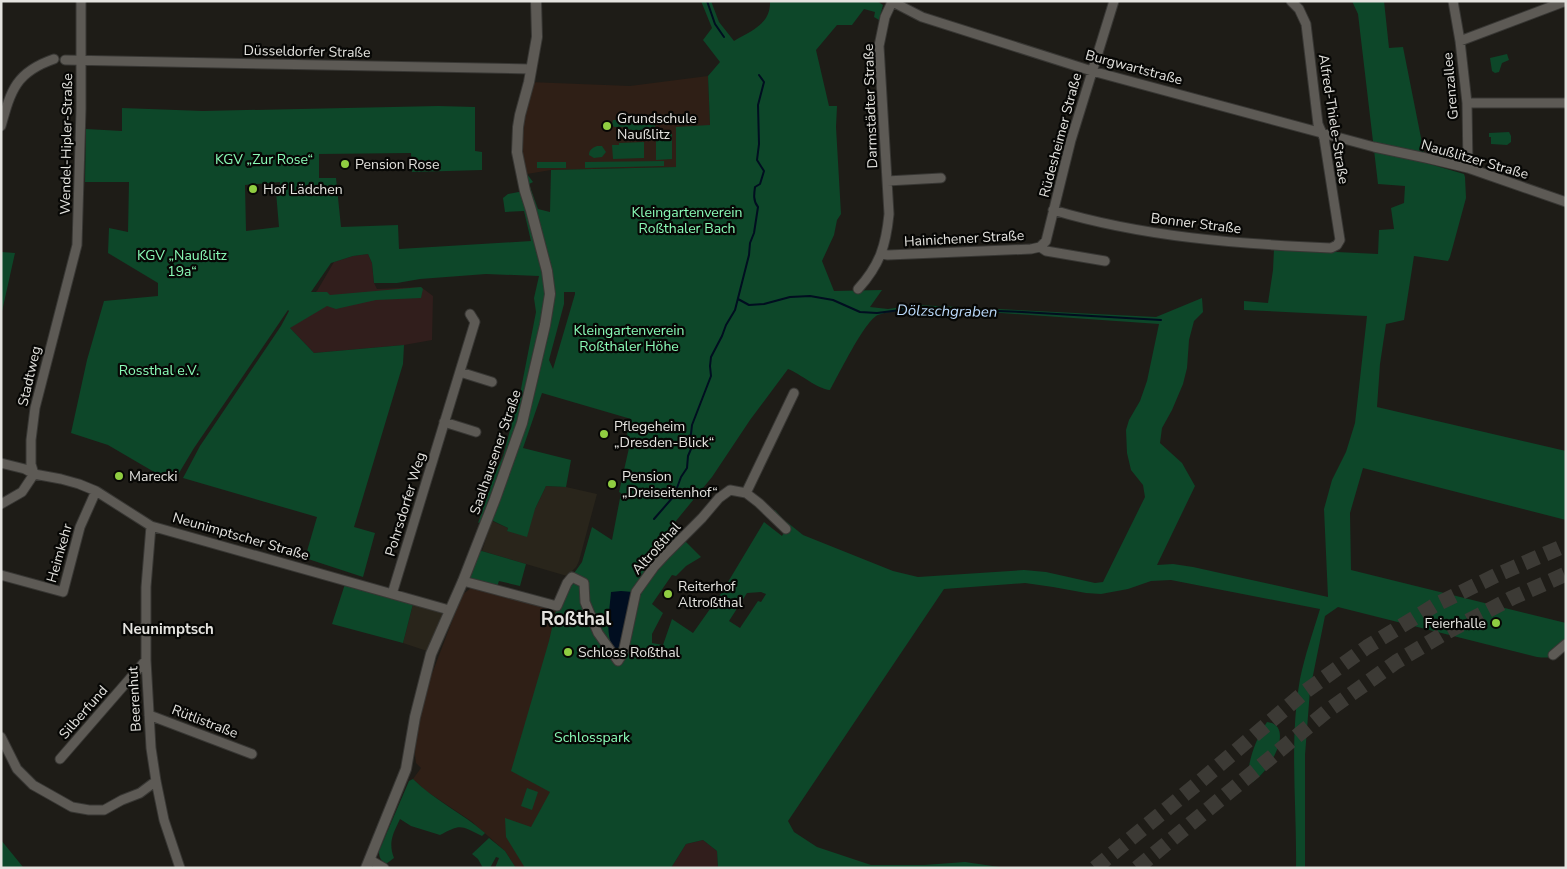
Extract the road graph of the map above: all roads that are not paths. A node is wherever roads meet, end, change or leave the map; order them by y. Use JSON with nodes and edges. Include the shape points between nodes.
{"nodes":[{"id":1,"x":81,"y":1,"type":"edge"},
{"id":2,"x":536,"y":1,"type":"edge"},
{"id":3,"x":1114,"y":1,"type":"edge"},
{"id":4,"x":1290,"y":1,"type":"edge"},
{"id":5,"x":1453,"y":1,"type":"edge"},
{"id":6,"x":892,"y":2,"type":"edge"},
{"id":7,"x":1566,"y":2,"type":"edge"},
{"id":8,"x":1460,"y":41,"type":"junction"},
{"id":9,"x":54,"y":59,"type":"dead end"},
{"id":10,"x":65,"y":60,"type":"dead end"},
{"id":11,"x":82,"y":60,"type":"junction"},
{"id":12,"x":532,"y":69,"type":"junction"},
{"id":13,"x":1092,"y":71,"type":"junction"},
{"id":14,"x":1467,"y":103,"type":"junction"},
{"id":15,"x":1566,"y":103,"type":"edge"},
{"id":16,"x":1,"y":126,"type":"edge"},
{"id":17,"x":1320,"y":132,"type":"junction"},
{"id":18,"x":1374,"y":147,"type":"joint"},
{"id":19,"x":1468,"y":168,"type":"junction"},
{"id":20,"x":941,"y":178,"type":"dead end"},
{"id":21,"x":887,"y":181,"type":"junction"},
{"id":22,"x":1566,"y":202,"type":"edge"},
{"id":23,"x":1054,"y":210,"type":"junction"},
{"id":24,"x":1338,"y":246,"type":"joint"},
{"id":25,"x":1040,"y":247,"type":"junction"},
{"id":26,"x":882,"y":254,"type":"junction"},
{"id":27,"x":1105,"y":261,"type":"dead end"},
{"id":28,"x":67,"y":286,"type":"joint"},
{"id":29,"x":858,"y":289,"type":"dead end"},
{"id":30,"x":470,"y":314,"type":"dead end"},
{"id":31,"x":460,"y":372,"type":"junction"},
{"id":32,"x":492,"y":382,"type":"dead end"},
{"id":33,"x":794,"y":393,"type":"dead end"},
{"id":34,"x":444,"y":422,"type":"junction"},
{"id":35,"x":476,"y":432,"type":"dead end"},
{"id":36,"x":1,"y":463,"type":"edge"},
{"id":37,"x":34,"y":474,"type":"junction"},
{"id":38,"x":96,"y":491,"type":"junction"},
{"id":39,"x":746,"y":493,"type":"junction"},
{"id":40,"x":1,"y":504,"type":"edge"},
{"id":41,"x":151,"y":526,"type":"junction"},
{"id":42,"x":786,"y":529,"type":"dead end"},
{"id":43,"x":1,"y":575,"type":"edge"},
{"id":44,"x":463,"y":581,"type":"junction"},
{"id":45,"x":392,"y":594,"type":"junction"},
{"id":46,"x":449,"y":610,"type":"junction"},
{"id":47,"x":1566,"y":644,"type":"edge"},
{"id":48,"x":1553,"y":655,"type":"dead end"},
{"id":49,"x":146,"y":660,"type":"junction"},
{"id":50,"x":149,"y":715,"type":"junction"},
{"id":51,"x":1,"y":737,"type":"edge"},
{"id":52,"x":252,"y":754,"type":"dead end"},
{"id":53,"x":60,"y":759,"type":"dead end"},
{"id":54,"x":156,"y":781,"type":"junction"},
{"id":55,"x":368,"y":864,"type":"edge"},
{"id":56,"x":180,"y":868,"type":"edge"},
{"id":57,"x":384,"y":868,"type":"edge"}],
"edges":[{"from":1,"to":11,"type":"street","name":"Wendel-Hipler-Straße"},
{"from":2,"to":12,"type":"street","name":"Saalhausener Straße","via":[[537,37]]},
{"from":3,"to":13,"type":"street","name":"Rüdesheimer Straße"},
{"from":4,"to":17,"type":"street","name":"Alfred-Thiele-Straße","via":[[1306,24]]},
{"from":5,"to":8,"type":"street","name":"Grenzallee"},
{"from":6,"to":13,"type":"street","name":"Burgwartstraße","via":[[922,17]]},
{"from":6,"to":21,"type":"street","name":"Darmstädter Straße","via":[[879,46]]},
{"from":7,"to":8,"type":"street"},
{"from":8,"to":14,"type":"street","name":"Grenzallee"},
{"from":9,"to":16,"type":"street","via":[[38,64],[22,77],[10,96]]},
{"from":10,"to":11,"type":"street","name":"Düsseldorfer Straße"},
{"from":11,"to":12,"type":"street","name":"Düsseldorfer Straße"},
{"from":11,"to":28,"type":"street","name":"Wendel-Hipler-Straße","via":[[78,230]]},
{"from":12,"to":44,"type":"street","name":"Saalhausener Straße","via":[[520,115],[518,152],[524,191],[547,271],[549,302],[522,423]]},
{"from":13,"to":17,"type":"street","name":"Burgwartstraße"},
{"from":13,"to":23,"type":"street","name":"Rüdesheimer Straße","via":[[1070,140]]},
{"from":14,"to":15,"type":"street"},
{"from":14,"to":19,"type":"street","name":"Grenzallee"},
{"from":17,"to":18,"type":"street","name":"Burgwartstraße"},
{"from":17,"to":24,"type":"street","name":"Alfred-Thiele-Straße","via":[[1324,138],[1340,240]]},
{"from":18,"to":19,"type":"street","name":"Naußlitzer Straße"},
{"from":19,"to":22,"type":"street","name":"Naußlitzer Straße"},
{"from":20,"to":21,"type":"street","name":"Darmstädter Straße"},
{"from":21,"to":26,"type":"street","name":"Darmstädter Straße","via":[[889,214]]},
{"from":23,"to":24,"type":"street","name":"Bonner Straße","via":[[1075,217],[1197,239],[1270,246]]},
{"from":23,"to":25,"type":"street","name":"Rüdesheimer Straße","via":[[1046,241]]},
{"from":25,"to":26,"type":"street","name":"Hainichener Straße"},
{"from":25,"to":27,"type":"street","name":"Hainichener Straße","via":[[1046,251]]},
{"from":26,"to":29,"type":"street","name":"Darmstädter Straße","via":[[870,276]]},
{"from":28,"to":37,"type":"street","name":"Stadtweg","via":[[35,408],[30,440]]},
{"from":30,"to":31,"type":"street","name":"Pohrsdorfer Weg","via":[[474,322]]},
{"from":31,"to":32,"type":"street"},
{"from":31,"to":34,"type":"street","name":"Pohrsdorfer Weg"},
{"from":33,"to":39,"type":"street"},
{"from":34,"to":35,"type":"street"},
{"from":34,"to":45,"type":"street","name":"Pohrsdorfer Weg"},
{"from":36,"to":37,"type":"street","name":"Neunimptscher Straße"},
{"from":37,"to":38,"type":"street","name":"Neunimptscher Straße"},
{"from":37,"to":40,"type":"street","via":[[22,492]]},
{"from":38,"to":41,"type":"street","name":"Neunimptscher Straße"},
{"from":38,"to":43,"type":"street","name":"Heimkehr","via":[[80,527],[63,592]]},
{"from":39,"to":42,"type":"street"},
{"from":39,"to":44,"type":"street","name":"Altroßthal","via":[[730,490],[719,498],[654,567],[636,592],[623,653],[618,661],[598,632],[585,602],[584,583],[572,577],[557,606]]},
{"from":41,"to":45,"type":"street","name":"Neunimptscher Straße"},
{"from":41,"to":49,"type":"street","name":"Beerenhut","via":[[146,587]]},
{"from":44,"to":46,"type":"street","name":"Saalhausener Straße"},
{"from":45,"to":46,"type":"street","name":"Neunimptscher Straße"},
{"from":46,"to":55,"type":"street","name":"Saalhausener Straße","via":[[422,684],[406,768]]},
{"from":47,"to":48,"type":"street"},
{"from":49,"to":50,"type":"street","name":"Beerenhut"},
{"from":49,"to":53,"type":"street","name":"Silberfund"},
{"from":50,"to":52,"type":"street","name":"Rütlistraße"},
{"from":50,"to":54,"type":"street","name":"Beerenhut"},
{"from":51,"to":54,"type":"street","via":[[17,769],[33,785],[72,807],[104,810]]},
{"from":54,"to":56,"type":"street","name":"Beerenhut","via":[[164,820]]},
{"from":55,"to":57,"type":"street"}]}
